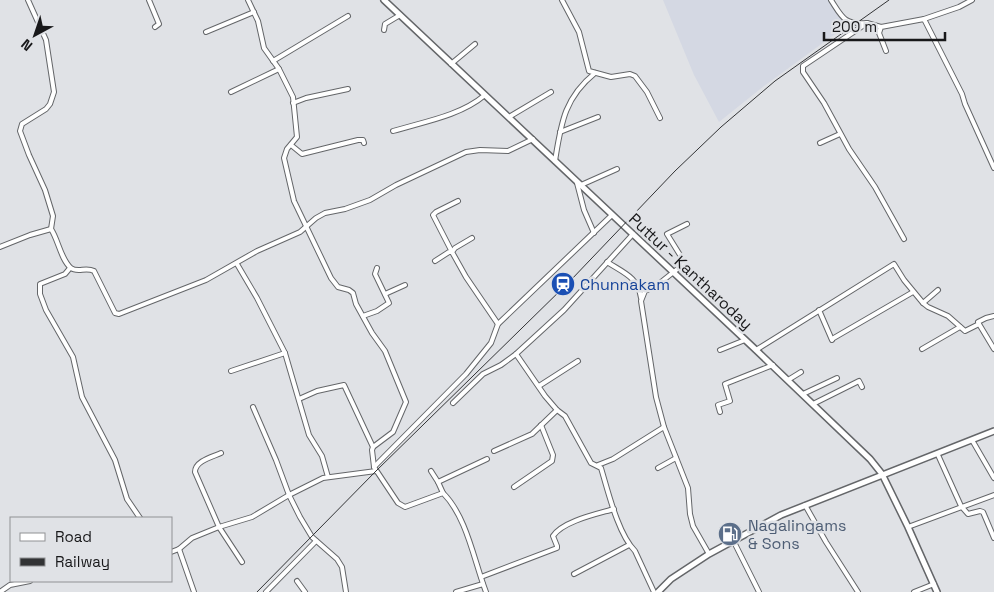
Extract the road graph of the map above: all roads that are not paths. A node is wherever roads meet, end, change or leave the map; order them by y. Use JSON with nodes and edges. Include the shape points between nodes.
{"nodes":[{"id":1,"x":34,"y":0,"type":"edge"},
{"id":2,"x":150,"y":0,"type":"edge"},
{"id":3,"x":248,"y":0,"type":"edge"},
{"id":4,"x":385,"y":0,"type":"edge"},
{"id":5,"x":562,"y":0,"type":"edge"},
{"id":6,"x":831,"y":0,"type":"edge"},
{"id":7,"x":972,"y":0,"type":"edge"},
{"id":8,"x":29,"y":1,"type":"edge"},
{"id":9,"x":254,"y":12,"type":"junction"},
{"id":10,"x":400,"y":15,"type":"junction"},
{"id":11,"x":348,"y":16,"type":"dead end"},
{"id":12,"x":924,"y":19,"type":"junction"},
{"id":13,"x":867,"y":23,"type":"junction"},
{"id":14,"x":155,"y":27,"type":"dead end"},
{"id":15,"x":880,"y":27,"type":"junction"},
{"id":16,"x":384,"y":30,"type":"dead end"},
{"id":17,"x":206,"y":32,"type":"dead end"},
{"id":18,"x":475,"y":44,"type":"dead end"},
{"id":19,"x":886,"y":51,"type":"dead end"},
{"id":20,"x":273,"y":61,"type":"junction"},
{"id":21,"x":451,"y":64,"type":"junction"},
{"id":22,"x":279,"y":69,"type":"junction"},
{"id":23,"x":595,"y":73,"type":"junction"},
{"id":24,"x":348,"y":89,"type":"dead end"},
{"id":25,"x":231,"y":92,"type":"dead end"},
{"id":26,"x":551,"y":92,"type":"dead end"},
{"id":27,"x":485,"y":95,"type":"junction"},
{"id":28,"x":294,"y":102,"type":"junction"},
{"id":29,"x":509,"y":117,"type":"junction"},
{"id":30,"x":598,"y":118,"type":"dead end"},
{"id":31,"x":660,"y":118,"type":"dead end"},
{"id":32,"x":393,"y":131,"type":"dead end"},
{"id":33,"x":560,"y":132,"type":"junction"},
{"id":34,"x":840,"y":134,"type":"junction"},
{"id":35,"x":533,"y":139,"type":"junction"},
{"id":36,"x":364,"y":143,"type":"dead end"},
{"id":37,"x":820,"y":143,"type":"dead end"},
{"id":38,"x":291,"y":145,"type":"junction"},
{"id":39,"x":555,"y":161,"type":"junction"},
{"id":40,"x":994,"y":168,"type":"edge"},
{"id":41,"x":617,"y":169,"type":"dead end"},
{"id":42,"x":576,"y":180,"type":"junction"},
{"id":43,"x":581,"y":185,"type":"junction"},
{"id":44,"x":458,"y":202,"type":"dead end"},
{"id":45,"x":612,"y":215,"type":"junction"},
{"id":46,"x":686,"y":224,"type":"dead end"},
{"id":47,"x":307,"y":227,"type":"junction"},
{"id":48,"x":51,"y":229,"type":"junction"},
{"id":49,"x":594,"y":233,"type":"junction"},
{"id":50,"x":633,"y":234,"type":"junction"},
{"id":51,"x":472,"y":238,"type":"dead end"},
{"id":52,"x":904,"y":240,"type":"dead end"},
{"id":53,"x":0,"y":247,"type":"edge"},
{"id":54,"x":452,"y":252,"type":"junction"},
{"id":55,"x":435,"y":261,"type":"dead end"},
{"id":56,"x":607,"y":262,"type":"junction"},
{"id":57,"x":237,"y":264,"type":"junction"},
{"id":58,"x":70,"y":268,"type":"junction"},
{"id":59,"x":377,"y":268,"type":"dead end"},
{"id":60,"x":673,"y":272,"type":"junction"},
{"id":61,"x":405,"y":285,"type":"dead end"},
{"id":62,"x":938,"y":290,"type":"dead end"},
{"id":63,"x":913,"y":292,"type":"junction"},
{"id":64,"x":385,"y":294,"type":"junction"},
{"id":65,"x":642,"y":301,"type":"junction"},
{"id":66,"x":923,"y":302,"type":"junction"},
{"id":67,"x":819,"y":310,"type":"junction"},
{"id":68,"x":363,"y":316,"type":"junction"},
{"id":69,"x":994,"y":316,"type":"edge"},
{"id":70,"x":498,"y":324,"type":"junction"},
{"id":71,"x":979,"y":324,"type":"junction"},
{"id":72,"x":960,"y":327,"type":"junction"},
{"id":73,"x":745,"y":340,"type":"junction"},
{"id":74,"x":922,"y":349,"type":"dead end"},
{"id":75,"x":994,"y":349,"type":"edge"},
{"id":76,"x":720,"y":350,"type":"dead end"},
{"id":77,"x":756,"y":350,"type":"junction"},
{"id":78,"x":285,"y":354,"type":"junction"},
{"id":79,"x":516,"y":354,"type":"junction"},
{"id":80,"x":578,"y":361,"type":"dead end"},
{"id":81,"x":772,"y":365,"type":"junction"},
{"id":82,"x":231,"y":371,"type":"dead end"},
{"id":83,"x":801,"y":372,"type":"dead end"},
{"id":84,"x":837,"y":378,"type":"dead end"},
{"id":85,"x":788,"y":380,"type":"junction"},
{"id":86,"x":539,"y":386,"type":"junction"},
{"id":87,"x":862,"y":387,"type":"dead end"},
{"id":88,"x":803,"y":394,"type":"junction"},
{"id":89,"x":299,"y":399,"type":"junction"},
{"id":90,"x":453,"y":403,"type":"dead end"},
{"id":91,"x":813,"y":404,"type":"junction"},
{"id":92,"x":253,"y":407,"type":"dead end"},
{"id":93,"x":557,"y":410,"type":"junction"},
{"id":94,"x":720,"y":412,"type":"dead end"},
{"id":95,"x":541,"y":425,"type":"junction"},
{"id":96,"x":664,"y":427,"type":"junction"},
{"id":97,"x":994,"y":431,"type":"edge"},
{"id":98,"x":972,"y":440,"type":"junction"},
{"id":99,"x":373,"y":447,"type":"junction"},
{"id":100,"x":494,"y":450,"type":"dead end"},
{"id":101,"x":221,"y":453,"type":"dead end"},
{"id":102,"x":938,"y":455,"type":"junction"},
{"id":103,"x":676,"y":458,"type":"junction"},
{"id":104,"x":487,"y":459,"type":"dead end"},
{"id":105,"x":598,"y":465,"type":"junction"},
{"id":106,"x":658,"y":468,"type":"dead end"},
{"id":107,"x":375,"y":469,"type":"junction"},
{"id":108,"x":431,"y":471,"type":"dead end"},
{"id":109,"x":882,"y":474,"type":"junction"},
{"id":110,"x":328,"y":477,"type":"junction"},
{"id":111,"x":994,"y":478,"type":"edge"},
{"id":112,"x":438,"y":482,"type":"junction"},
{"id":113,"x":514,"y":487,"type":"dead end"},
{"id":114,"x":442,"y":493,"type":"junction"},
{"id":115,"x":288,"y":495,"type":"junction"},
{"id":116,"x":994,"y":495,"type":"edge"},
{"id":117,"x":805,"y":505,"type":"junction"},
{"id":118,"x":961,"y":506,"type":"junction"},
{"id":119,"x":614,"y":509,"type":"junction"},
{"id":120,"x":139,"y":517,"type":"edge"},
{"id":121,"x":219,"y":527,"type":"junction"},
{"id":122,"x":908,"y":527,"type":"junction"},
{"id":123,"x":994,"y":538,"type":"edge"},
{"id":124,"x":733,"y":540,"type":"junction"},
{"id":125,"x":316,"y":541,"type":"junction"},
{"id":126,"x":629,"y":545,"type":"junction"},
{"id":127,"x":179,"y":549,"type":"junction"},
{"id":128,"x":172,"y":552,"type":"edge"},
{"id":129,"x":709,"y":554,"type":"junction"},
{"id":130,"x":242,"y":562,"type":"dead end"},
{"id":131,"x":574,"y":574,"type":"dead end"},
{"id":132,"x":481,"y":577,"type":"junction"},
{"id":133,"x":297,"y":581,"type":"dead end"},
{"id":134,"x":25,"y":582,"type":"edge"},
{"id":135,"x":483,"y":584,"type":"junction"},
{"id":136,"x":934,"y":584,"type":"junction"},
{"id":137,"x":0,"y":592,"type":"edge"},
{"id":138,"x":194,"y":592,"type":"edge"},
{"id":139,"x":266,"y":592,"type":"edge"},
{"id":140,"x":306,"y":592,"type":"edge"},
{"id":141,"x":346,"y":592,"type":"edge"},
{"id":142,"x":456,"y":592,"type":"edge"},
{"id":143,"x":486,"y":592,"type":"edge"},
{"id":144,"x":656,"y":592,"type":"edge"},
{"id":145,"x":759,"y":592,"type":"edge"},
{"id":146,"x":858,"y":592,"type":"edge"},
{"id":147,"x":914,"y":592,"type":"edge"},
{"id":148,"x":937,"y":592,"type":"edge"}],
"edges":[{"from":1,"to":8,"type":"street"},
{"from":2,"to":14,"type":"street","via":[[159,24]]},
{"from":3,"to":9,"type":"street"},
{"from":4,"to":10,"type":"main road","name":"Puttur - Kantharoday"},
{"from":5,"to":23,"type":"street","via":[[579,32],[589,71]]},
{"from":6,"to":13,"type":"street","via":[[844,20],[855,24]]},
{"from":7,"to":12,"type":"street"},
{"from":8,"to":48,"type":"street","via":[[46,40],[54,92],[50,104],[22,124],[20,131],[45,190],[53,216]]},
{"from":9,"to":17,"type":"street"},
{"from":9,"to":20,"type":"street","via":[[264,48]]},
{"from":10,"to":16,"type":"street","via":[[385,24]]},
{"from":10,"to":21,"type":"main road","name":"Puttur - Kantharoday"},
{"from":11,"to":20,"type":"street"},
{"from":12,"to":15,"type":"street"},
{"from":12,"to":40,"type":"street","via":[[962,94]]},
{"from":13,"to":15,"type":"street"},
{"from":13,"to":34,"type":"street","via":[[803,66],[802,72],[824,103]]},
{"from":15,"to":19,"type":"street"},
{"from":18,"to":21,"type":"street"},
{"from":20,"to":22,"type":"street"},
{"from":21,"to":27,"type":"main road","name":"Puttur - Kantharoday"},
{"from":22,"to":25,"type":"street"},
{"from":22,"to":28,"type":"street"},
{"from":23,"to":31,"type":"street","via":[[611,77],[635,76]]},
{"from":23,"to":33,"type":"street","via":[[573,96],[562,117]]},
{"from":24,"to":28,"type":"street"},
{"from":26,"to":29,"type":"street"},
{"from":27,"to":29,"type":"main road","name":"Puttur - Kantharoday"},
{"from":27,"to":32,"type":"street","via":[[456,112]]},
{"from":28,"to":38,"type":"street","via":[[297,137]]},
{"from":29,"to":35,"type":"main road","name":"Puttur - Kantharoday"},
{"from":30,"to":33,"type":"street"},
{"from":33,"to":39,"type":"street"},
{"from":34,"to":37,"type":"street"},
{"from":34,"to":52,"type":"street","via":[[875,187]]},
{"from":35,"to":39,"type":"main road","name":"Puttur - Kantharoday"},
{"from":35,"to":47,"type":"street","via":[[508,151],[466,152],[370,200],[325,213]]},
{"from":36,"to":38,"type":"street","via":[[358,140],[302,154]]},
{"from":38,"to":47,"type":"street","via":[[284,158],[294,201]]},
{"from":39,"to":42,"type":"main road","name":"Puttur - Kantharoday"},
{"from":41,"to":43,"type":"street"},
{"from":42,"to":43,"type":"main road","name":"Puttur - Kantharoday"},
{"from":42,"to":49,"type":"street"},
{"from":43,"to":45,"type":"main road","name":"Puttur - Kantharoday"},
{"from":44,"to":54,"type":"street","via":[[433,215]]},
{"from":45,"to":49,"type":"street"},
{"from":45,"to":50,"type":"main road","name":"Puttur - Kantharoday"},
{"from":46,"to":60,"type":"street","via":[[667,234],[685,263]]},
{"from":47,"to":57,"type":"street"},
{"from":47,"to":68,"type":"street","via":[[331,278],[338,287],[353,293]]},
{"from":48,"to":53,"type":"street"},
{"from":48,"to":58,"type":"street"},
{"from":49,"to":70,"type":"street"},
{"from":50,"to":56,"type":"street"},
{"from":50,"to":60,"type":"main road","name":"Puttur - Kantharoday"},
{"from":51,"to":54,"type":"street"},
{"from":54,"to":55,"type":"street"},
{"from":54,"to":70,"type":"street"},
{"from":56,"to":65,"type":"street","via":[[635,280]]},
{"from":56,"to":79,"type":"street","via":[[564,310]]},
{"from":57,"to":58,"type":"street","via":[[206,280],[119,314],[115,313],[94,271]]},
{"from":57,"to":78,"type":"street"},
{"from":58,"to":120,"type":"street","via":[[65,274],[40,284],[40,294],[73,357],[82,396],[115,460],[127,499]]},
{"from":59,"to":64,"type":"street","via":[[375,274]]},
{"from":60,"to":65,"type":"street","via":[[645,291]]},
{"from":60,"to":73,"type":"main road","name":"Puttur - Kantharoday"},
{"from":61,"to":64,"type":"street"},
{"from":62,"to":66,"type":"street"},
{"from":63,"to":66,"type":"street"},
{"from":63,"to":67,"type":"street","via":[[894,264]]},
{"from":63,"to":67,"type":"street","via":[[832,340]]},
{"from":64,"to":68,"type":"street","via":[[387,306]]},
{"from":65,"to":96,"type":"street","via":[[654,388]]},
{"from":66,"to":72,"type":"street"},
{"from":67,"to":77,"type":"street"},
{"from":68,"to":99,"type":"street","via":[[385,351],[406,402],[393,432]]},
{"from":69,"to":71,"type":"street"},
{"from":70,"to":107,"type":"street","via":[[491,343],[466,374]]},
{"from":71,"to":72,"type":"street","via":[[965,331]]},
{"from":71,"to":75,"type":"street"},
{"from":72,"to":74,"type":"street"},
{"from":73,"to":76,"type":"street"},
{"from":73,"to":77,"type":"main road","name":"Puttur - Kantharoday"},
{"from":77,"to":81,"type":"main road","name":"Puttur - Kantharoday"},
{"from":78,"to":82,"type":"street"},
{"from":78,"to":89,"type":"street"},
{"from":79,"to":86,"type":"street"},
{"from":79,"to":90,"type":"street","via":[[483,374]]},
{"from":80,"to":86,"type":"street"},
{"from":81,"to":85,"type":"main road","name":"Puttur - Kantharoday"},
{"from":81,"to":94,"type":"street","via":[[725,384],[730,401],[718,405]]},
{"from":83,"to":85,"type":"street"},
{"from":84,"to":88,"type":"street"},
{"from":85,"to":88,"type":"main road","name":"Puttur - Kantharoday"},
{"from":86,"to":93,"type":"street"},
{"from":87,"to":91,"type":"street","via":[[859,381]]},
{"from":88,"to":91,"type":"main road","name":"Puttur - Kantharoday"},
{"from":89,"to":99,"type":"street","via":[[344,385]]},
{"from":89,"to":110,"type":"street","via":[[308,435],[322,456]]},
{"from":91,"to":109,"type":"main road","name":"Puttur - Kantharoday"},
{"from":92,"to":115,"type":"street"},
{"from":93,"to":95,"type":"street"},
{"from":93,"to":105,"type":"street","via":[[565,416],[591,463]]},
{"from":95,"to":100,"type":"street","via":[[532,434]]},
{"from":95,"to":113,"type":"street","via":[[553,455],[552,461]]},
{"from":96,"to":103,"type":"street"},
{"from":96,"to":105,"type":"street"},
{"from":97,"to":98,"type":"main road"},
{"from":98,"to":102,"type":"main road"},
{"from":98,"to":111,"type":"street"},
{"from":99,"to":107,"type":"street"},
{"from":101,"to":121,"type":"street","via":[[195,467]]},
{"from":102,"to":109,"type":"main road"},
{"from":102,"to":118,"type":"street"},
{"from":103,"to":106,"type":"street"},
{"from":103,"to":129,"type":"street","via":[[688,488],[693,526]]},
{"from":104,"to":112,"type":"street"},
{"from":105,"to":119,"type":"street"},
{"from":107,"to":110,"type":"street"},
{"from":107,"to":114,"type":"street","via":[[401,506]]},
{"from":108,"to":112,"type":"street"},
{"from":109,"to":117,"type":"main road"},
{"from":109,"to":122,"type":"main road","name":"Puttur - Kantharoday"},
{"from":110,"to":115,"type":"street"},
{"from":112,"to":114,"type":"street"},
{"from":114,"to":132,"type":"street","via":[[463,526]]},
{"from":115,"to":121,"type":"street","via":[[252,516]]},
{"from":115,"to":125,"type":"street"},
{"from":116,"to":118,"type":"street"},
{"from":117,"to":124,"type":"main road"},
{"from":117,"to":146,"type":"street"},
{"from":118,"to":122,"type":"street"},
{"from":118,"to":123,"type":"street","via":[[968,514],[983,512]]},
{"from":119,"to":126,"type":"street"},
{"from":119,"to":132,"type":"street","via":[[559,530],[553,536],[556,548]]},
{"from":121,"to":127,"type":"street","via":[[192,538]]},
{"from":121,"to":130,"type":"street"},
{"from":122,"to":136,"type":"main road","name":"Puttur - Kantharoday"},
{"from":124,"to":129,"type":"main road"},
{"from":124,"to":145,"type":"street"},
{"from":125,"to":139,"type":"street"},
{"from":125,"to":141,"type":"street","via":[[342,566]]},
{"from":126,"to":131,"type":"street"},
{"from":126,"to":144,"type":"street"},
{"from":127,"to":128,"type":"street"},
{"from":127,"to":138,"type":"street"},
{"from":129,"to":144,"type":"main road"},
{"from":132,"to":135,"type":"street"},
{"from":133,"to":140,"type":"street"},
{"from":134,"to":137,"type":"street","via":[[10,585]]},
{"from":135,"to":142,"type":"street"},
{"from":135,"to":143,"type":"street"},
{"from":136,"to":147,"type":"street"},
{"from":136,"to":148,"type":"main road","name":"Puttur - Kantharoday"}]}
